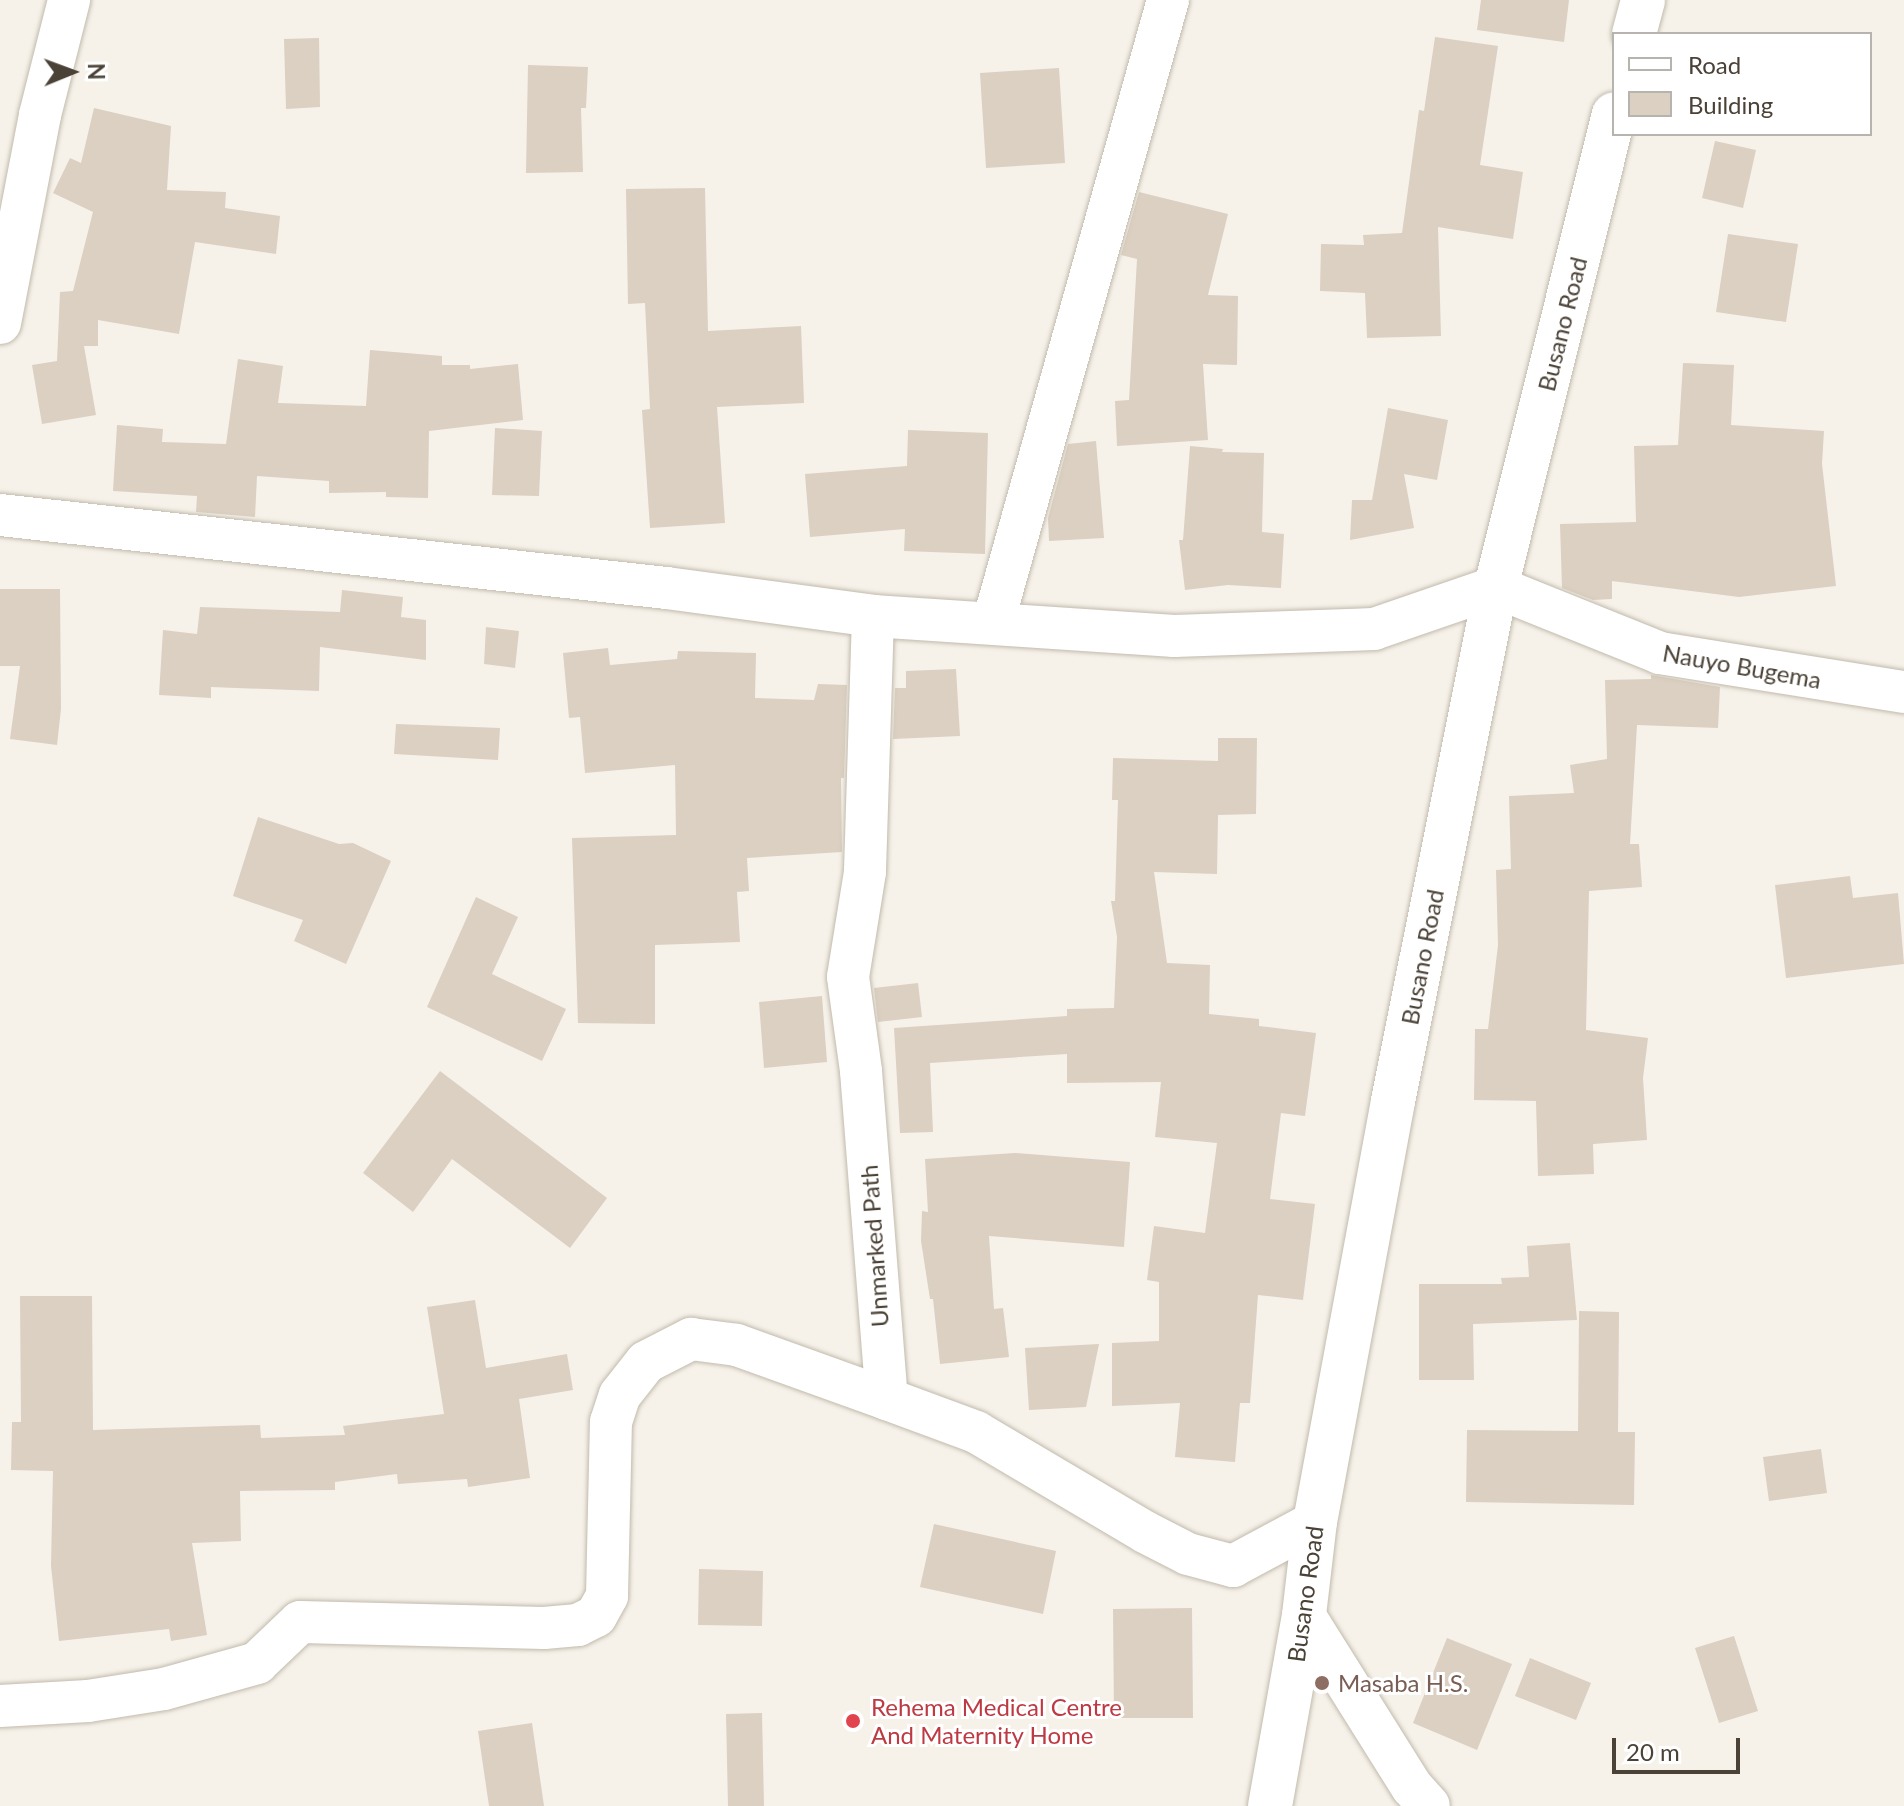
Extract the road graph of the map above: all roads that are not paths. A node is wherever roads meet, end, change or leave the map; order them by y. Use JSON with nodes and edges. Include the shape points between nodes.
{"nodes":[{"id":1,"x":69,"y":0,"type":"edge"},
{"id":2,"x":1168,"y":0,"type":"edge"},
{"id":3,"x":1643,"y":0,"type":"edge"},
{"id":4,"x":1635,"y":32,"type":"edge"},
{"id":5,"x":1612,"y":123,"type":"edge"},
{"id":6,"x":0,"y":323,"type":"edge"},
{"id":7,"x":0,"y":515,"type":"edge"},
{"id":8,"x":1496,"y":587,"type":"junction"},
{"id":9,"x":873,"y":616,"type":"junction"},
{"id":10,"x":993,"y":623,"type":"junction"},
{"id":11,"x":1904,"y":692,"type":"edge"},
{"id":12,"x":887,"y":1399,"type":"junction"},
{"id":13,"x":1315,"y":1522,"type":"junction"},
{"id":14,"x":1304,"y":1615,"type":"junction"},
{"id":15,"x":0,"y":1706,"type":"edge"},
{"id":16,"x":1270,"y":1806,"type":"edge"},
{"id":17,"x":1429,"y":1806,"type":"edge"}],
"edges":[{"from":1,"to":6,"type":"street","via":[[40,115]]},
{"from":2,"to":10,"type":"street"},
{"from":3,"to":4,"type":"street"},
{"from":5,"to":8,"type":"street","name":"Busano Road"},
{"from":7,"to":9,"type":"street","via":[[667,588]]},
{"from":8,"to":10,"type":"street","via":[[1374,629],[1174,636]]},
{"from":8,"to":11,"type":"street","name":"Nauyo Bugema","via":[[1660,653]]},
{"from":8,"to":13,"type":"street","name":"Busano Road"},
{"from":9,"to":10,"type":"street"},
{"from":9,"to":12,"type":"street","name":"Unmarked Path","via":[[865,872],[848,977],[861,1071]]},
{"from":12,"to":13,"type":"street","via":[[976,1432],[1188,1554],[1233,1566]]},
{"from":12,"to":15,"type":"street","via":[[737,1345],[691,1339],[646,1362],[620,1395],[611,1422],[607,1596],[587,1621],[544,1628],[300,1622],[257,1663],[177,1686],[88,1701]]},
{"from":13,"to":14,"type":"street","name":"Busano Road"},
{"from":14,"to":16,"type":"street","name":"Busano Road"},
{"from":14,"to":17,"type":"street"}]}
